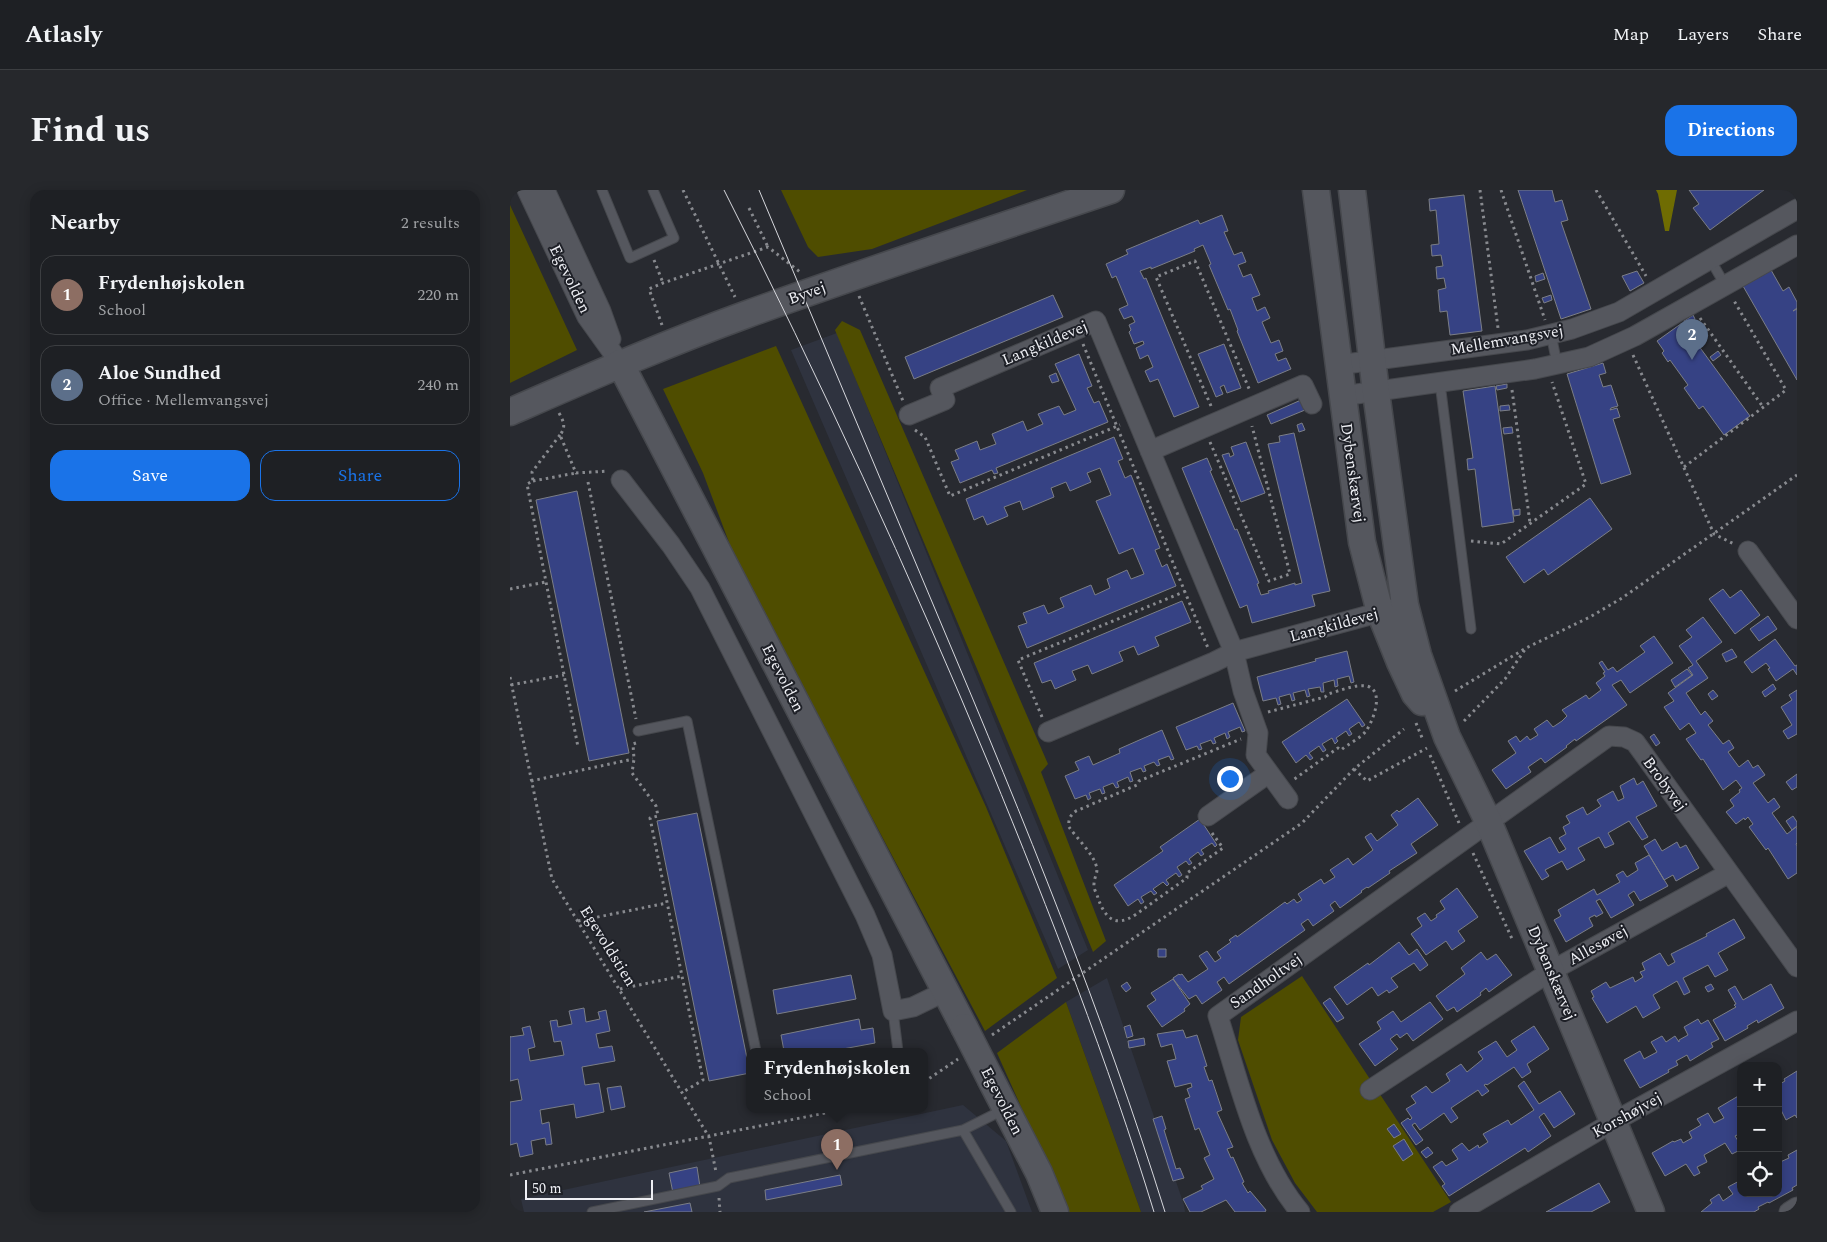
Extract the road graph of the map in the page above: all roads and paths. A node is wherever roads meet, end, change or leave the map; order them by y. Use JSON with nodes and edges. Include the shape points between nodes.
{"nodes":[{"id":1,"x":527,"y":190,"type":"edge"},
{"id":2,"x":545,"y":190,"type":"edge"},
{"id":3,"x":602,"y":190,"type":"edge"},
{"id":4,"x":653,"y":190,"type":"edge"},
{"id":5,"x":684,"y":190,"type":"edge"},
{"id":6,"x":1111,"y":190,"type":"edge"},
{"id":7,"x":1316,"y":190,"type":"edge"},
{"id":8,"x":1352,"y":190,"type":"edge"},
{"id":9,"x":1480,"y":190,"type":"edge"},
{"id":10,"x":1501,"y":190,"type":"edge"},
{"id":11,"x":1596,"y":190,"type":"edge"},
{"id":12,"x":749,"y":208,"type":"dead end"},
{"id":13,"x":1797,"y":209,"type":"edge"},
{"id":14,"x":1797,"y":245,"type":"edge"},
{"id":15,"x":768,"y":247,"type":"junction"},
{"id":16,"x":650,"y":249,"type":"junction"},
{"id":17,"x":1710,"y":259,"type":"junction"},
{"id":18,"x":720,"y":264,"type":"junction"},
{"id":19,"x":851,"y":277,"type":"junction"},
{"id":20,"x":663,"y":283,"type":"junction"},
{"id":21,"x":1726,"y":285,"type":"junction"},
{"id":22,"x":820,"y":288,"type":"junction"},
{"id":23,"x":1655,"y":291,"type":"junction"},
{"id":24,"x":1690,"y":305,"type":"junction"},
{"id":25,"x":744,"y":315,"type":"junction"},
{"id":26,"x":1077,"y":329,"type":"junction"},
{"id":27,"x":1551,"y":334,"type":"junction"},
{"id":28,"x":1626,"y":340,"type":"junction"},
{"id":29,"x":670,"y":344,"type":"junction"},
{"id":30,"x":1500,"y":344,"type":"junction"},
{"id":31,"x":1372,"y":361,"type":"junction"},
{"id":32,"x":620,"y":364,"type":"junction"},
{"id":33,"x":1338,"y":364,"type":"junction"},
{"id":34,"x":1557,"y":364,"type":"junction"},
{"id":35,"x":1510,"y":373,"type":"junction"},
{"id":36,"x":1440,"y":383,"type":"junction"},
{"id":37,"x":1376,"y":392,"type":"junction"},
{"id":38,"x":551,"y":394,"type":"junction"},
{"id":39,"x":1342,"y":396,"type":"junction"},
{"id":40,"x":1312,"y":404,"type":"dead end"},
{"id":41,"x":1252,"y":407,"type":"junction"},
{"id":42,"x":1763,"y":407,"type":"junction"},
{"id":43,"x":510,"y":412,"type":"edge"},
{"id":44,"x":909,"y":415,"type":"junction"},
{"id":45,"x":1137,"y":418,"type":"junction"},
{"id":46,"x":1210,"y":425,"type":"junction"},
{"id":47,"x":1117,"y":426,"type":"junction"},
{"id":48,"x":560,"y":435,"type":"junction"},
{"id":49,"x":1150,"y":451,"type":"junction"},
{"id":50,"x":1684,"y":468,"type":"junction"},
{"id":51,"x":576,"y":473,"type":"junction"},
{"id":52,"x":1797,"y":475,"type":"edge"},
{"id":53,"x":621,"y":480,"type":"joint"},
{"id":54,"x":533,"y":481,"type":"junction"},
{"id":55,"x":588,"y":482,"type":"dead end"},
{"id":56,"x":1530,"y":523,"type":"junction"},
{"id":57,"x":1714,"y":534,"type":"junction"},
{"id":58,"x":1460,"y":540,"type":"junction"},
{"id":59,"x":1748,"y":550,"type":"dead end"},
{"id":60,"x":546,"y":582,"type":"junction"},
{"id":61,"x":1205,"y":583,"type":"junction"},
{"id":62,"x":510,"y":590,"type":"edge"},
{"id":63,"x":1185,"y":591,"type":"junction"},
{"id":64,"x":1405,"y":605,"type":"junction"},
{"id":65,"x":1380,"y":612,"type":"junction"},
{"id":66,"x":1797,"y":619,"type":"edge"},
{"id":67,"x":1472,"y":629,"type":"dead end"},
{"id":68,"x":1526,"y":648,"type":"junction"},
{"id":69,"x":1234,"y":652,"type":"junction"},
{"id":70,"x":1214,"y":662,"type":"junction"},
{"id":71,"x":564,"y":675,"type":"junction"},
{"id":72,"x":510,"y":677,"type":"edge"},
{"id":73,"x":511,"y":685,"type":"junction"},
{"id":74,"x":1455,"y":692,"type":"dead end"},
{"id":75,"x":1255,"y":724,"type":"junction"},
{"id":76,"x":1404,"y":729,"type":"dead end"},
{"id":77,"x":638,"y":731,"type":"junction"},
{"id":78,"x":1048,"y":732,"type":"joint"},
{"id":79,"x":1437,"y":743,"type":"junction"},
{"id":80,"x":578,"y":746,"type":"dead end"},
{"id":81,"x":634,"y":759,"type":"junction"},
{"id":82,"x":1354,"y":769,"type":"junction"},
{"id":83,"x":1269,"y":773,"type":"junction"},
{"id":84,"x":531,"y":781,"type":"junction"},
{"id":85,"x":1284,"y":794,"type":"joint"},
{"id":86,"x":1208,"y":816,"type":"joint"},
{"id":87,"x":1489,"y":822,"type":"junction"},
{"id":88,"x":1729,"y":873,"type":"junction"},
{"id":89,"x":667,"y":903,"type":"junction"},
{"id":90,"x":578,"y":922,"type":"junction"},
{"id":91,"x":1797,"y":967,"type":"edge"},
{"id":92,"x":1550,"y":971,"type":"junction"},
{"id":93,"x":682,"y":976,"type":"junction"},
{"id":94,"x":620,"y":989,"type":"junction"},
{"id":95,"x":946,"y":992,"type":"junction"},
{"id":96,"x":893,"y":1011,"type":"junction"},
{"id":97,"x":1797,"y":1021,"type":"edge"},
{"id":98,"x":990,"y":1037,"type":"dead end"},
{"id":99,"x":755,"y":1048,"type":"edge"},
{"id":100,"x":898,"y":1048,"type":"edge"},
{"id":101,"x":966,"y":1054,"type":"dead end"},
{"id":102,"x":928,"y":1079,"type":"edge"},
{"id":103,"x":1370,"y":1090,"type":"dead end"},
{"id":104,"x":683,"y":1092,"type":"junction"},
{"id":105,"x":1006,"y":1109,"type":"junction"},
{"id":106,"x":826,"y":1113,"type":"edge"},
{"id":107,"x":1613,"y":1122,"type":"junction"},
{"id":108,"x":963,"y":1130,"type":"junction"},
{"id":109,"x":709,"y":1137,"type":"junction"},
{"id":110,"x":510,"y":1175,"type":"edge"},
{"id":111,"x":718,"y":1186,"type":"junction"},
{"id":112,"x":1797,"y":1207,"type":"edge"},
{"id":113,"x":592,"y":1212,"type":"edge"},
{"id":114,"x":720,"y":1212,"type":"edge"},
{"id":115,"x":1011,"y":1212,"type":"edge"},
{"id":116,"x":1055,"y":1212,"type":"edge"},
{"id":117,"x":1300,"y":1212,"type":"edge"},
{"id":118,"x":1459,"y":1212,"type":"edge"},
{"id":119,"x":1651,"y":1212,"type":"edge"},
{"id":120,"x":1789,"y":1212,"type":"edge"}],
"edges":[{"from":1,"to":32,"type":"street","name":"Egevolden","via":[[588,316]]},
{"from":2,"to":32,"type":"street","name":"Egevolden","via":[[601,311]]},
{"from":3,"to":16,"type":"lane","via":[[630,258]]},
{"from":4,"to":16,"type":"lane","via":[[674,238]]},
{"from":5,"to":18,"type":"path"},
{"from":6,"to":19,"type":"street","name":"Byvej"},
{"from":7,"to":33,"type":"street","name":"Dybenskærvej"},
{"from":8,"to":31,"type":"street","name":"Dybenskærvej"},
{"from":9,"to":30,"type":"path"},
{"from":10,"to":27,"type":"path"},
{"from":11,"to":23,"type":"path"},
{"from":12,"to":15,"type":"path"},
{"from":13,"to":17,"type":"street","name":"Mellemvangsvej"},
{"from":14,"to":21,"type":"street","name":"Mellemvangsvej"},
{"from":15,"to":18,"type":"path"},
{"from":15,"to":22,"type":"path"},
{"from":16,"to":20,"type":"path"},
{"from":17,"to":21,"type":"lane"},
{"from":17,"to":23,"type":"street","name":"Mellemvangsvej"},
{"from":18,"to":20,"type":"path"},
{"from":18,"to":25,"type":"path"},
{"from":19,"to":22,"type":"street","name":"Byvej"},
{"from":19,"to":44,"type":"path"},
{"from":20,"to":29,"type":"path","via":[[649,289]]},
{"from":21,"to":24,"type":"street","name":"Mellemvangsvej"},
{"from":21,"to":42,"type":"path","via":[[1786,390]]},
{"from":22,"to":25,"type":"street","name":"Byvej"},
{"from":23,"to":27,"type":"street","name":"Mellemvangsvej","via":[[1619,312]]},
{"from":24,"to":28,"type":"street","name":"Mellemvangsvej"},
{"from":24,"to":42,"type":"path"},
{"from":25,"to":29,"type":"street","name":"Byvej"},
{"from":26,"to":44,"type":"street","name":"Langkildevej","via":[[940,388],[945,400]]},
{"from":26,"to":45,"type":"street","name":"Langkildevej","via":[[1096,321]]},
{"from":26,"to":47,"type":"path"},
{"from":27,"to":30,"type":"street","name":"Mellemvangsvej"},
{"from":27,"to":34,"type":"lane"},
{"from":28,"to":34,"type":"street","name":"Mellemvangsvej","via":[[1589,356]]},
{"from":28,"to":50,"type":"path"},
{"from":29,"to":32,"type":"street","name":"Byvej"},
{"from":30,"to":31,"type":"street","name":"Mellemvangsvej"},
{"from":31,"to":33,"type":"street","name":"Mellemvangsvej"},
{"from":31,"to":37,"type":"street","name":"Dybenskærvej"},
{"from":32,"to":38,"type":"street","name":"Byvej"},
{"from":32,"to":95,"type":"street","name":"Egevolden"},
{"from":33,"to":39,"type":"street","name":"Dybenskærvej"},
{"from":34,"to":35,"type":"street","name":"Mellemvangsvej"},
{"from":34,"to":56,"type":"path","via":[[1550,376],[1586,484]]},
{"from":35,"to":36,"type":"street","name":"Mellemvangsvej"},
{"from":35,"to":56,"type":"path"},
{"from":36,"to":37,"type":"street","name":"Mellemvangsvej"},
{"from":36,"to":58,"type":"lane"},
{"from":37,"to":39,"type":"street","name":"Mellemvangsvej"},
{"from":37,"to":64,"type":"street","name":"Dybenskærvej"},
{"from":38,"to":43,"type":"street","name":"Byvej"},
{"from":38,"to":48,"type":"path","via":[[564,424]]},
{"from":39,"to":65,"type":"street","name":"Dybenskærvej","via":[[1362,542]]},
{"from":40,"to":41,"type":"street","via":[[1304,385]]},
{"from":41,"to":46,"type":"street"},
{"from":41,"to":46,"type":"path","via":[[1195,261],[1156,277]]},
{"from":41,"to":46,"type":"path","via":[[1290,574],[1269,581]]},
{"from":42,"to":50,"type":"path"},
{"from":44,"to":47,"type":"path","via":[[916,432],[925,437],[950,496]]},
{"from":45,"to":47,"type":"path"},
{"from":45,"to":49,"type":"street","name":"Langkildevej"},
{"from":46,"to":49,"type":"street"},
{"from":47,"to":63,"type":"path"},
{"from":48,"to":51,"type":"path"},
{"from":48,"to":54,"type":"path","via":[[532,472]]},
{"from":49,"to":61,"type":"street","name":"Langkildevej"},
{"from":50,"to":57,"type":"path"},
{"from":51,"to":53,"type":"path","via":[[606,470]]},
{"from":51,"to":54,"type":"path"},
{"from":52,"to":57,"type":"path"},
{"from":53,"to":96,"type":"street","name":"Egevolden","via":[[700,588],[865,915],[882,956]]},
{"from":54,"to":60,"type":"path","via":[[528,484]]},
{"from":55,"to":77,"type":"path"},
{"from":56,"to":58,"type":"path","via":[[1501,544]]},
{"from":57,"to":68,"type":"path","via":[[1622,598]]},
{"from":58,"to":67,"type":"lane"},
{"from":59,"to":66,"type":"street"},
{"from":60,"to":62,"type":"path"},
{"from":60,"to":71,"type":"path"},
{"from":61,"to":63,"type":"path"},
{"from":61,"to":69,"type":"street","name":"Langkildevej"},
{"from":63,"to":70,"type":"path"},
{"from":63,"to":78,"type":"path","via":[[1018,660]]},
{"from":64,"to":65,"type":"street","name":"Langkildevej"},
{"from":64,"to":79,"type":"street","name":"Dybenskærvej"},
{"from":65,"to":69,"type":"street","name":"Langkildevej"},
{"from":65,"to":79,"type":"street","name":"Dybenskærvej"},
{"from":68,"to":74,"type":"path"},
{"from":68,"to":79,"type":"path","via":[[1505,679]]},
{"from":69,"to":70,"type":"street","name":"Langkildevej"},
{"from":69,"to":75,"type":"street","name":"Langkildevej"},
{"from":70,"to":78,"type":"street","name":"Langkildevej"},
{"from":71,"to":73,"type":"path"},
{"from":71,"to":80,"type":"path"},
{"from":72,"to":73,"type":"path","name":"Egevoldstien"},
{"from":73,"to":84,"type":"path","name":"Egevoldstien"},
{"from":75,"to":83,"type":"street","name":"Langkildevej","via":[[1256,755]]},
{"from":75,"to":85,"type":"path","via":[[1356,686],[1367,686],[1376,697],[1366,732],[1340,750],[1338,748]]},
{"from":75,"to":86,"type":"path","via":[[1139,781],[1137,785],[1072,814],[1069,827],[1096,863],[1098,871],[1093,885],[1102,910],[1116,921],[1128,919],[1223,848],[1205,822]]},
{"from":76,"to":82,"type":"path"},
{"from":77,"to":81,"type":"path","via":[[641,742],[633,744]]},
{"from":77,"to":99,"type":"lane","via":[[687,721]]},
{"from":79,"to":82,"type":"path","via":[[1367,781]]},
{"from":79,"to":87,"type":"street","name":"Dybenskærvej"},
{"from":81,"to":84,"type":"path"},
{"from":81,"to":89,"type":"path","via":[[632,773],[656,806],[658,816],[650,818]]},
{"from":82,"to":98,"type":"path","via":[[1302,823]]},
{"from":83,"to":85,"type":"street","name":"Langkildevej"},
{"from":83,"to":86,"type":"street"},
{"from":84,"to":90,"type":"path","name":"Egevoldstien","via":[[552,879]]},
{"from":87,"to":88,"type":"street","name":"Brobyvej","via":[[1609,736],[1624,736],[1635,742]]},
{"from":87,"to":92,"type":"street","name":"Dybenskærvej"},
{"from":87,"to":117,"type":"street","name":"Sandholtvej","via":[[1218,1016],[1261,1150],[1286,1195]]},
{"from":88,"to":91,"type":"street","name":"Brobyvej"},
{"from":88,"to":92,"type":"street","name":"Allesøvej"},
{"from":89,"to":90,"type":"path"},
{"from":89,"to":93,"type":"path"},
{"from":90,"to":94,"type":"path","name":"Egevoldstien"},
{"from":92,"to":103,"type":"street","name":"Allesøvej"},
{"from":92,"to":107,"type":"street","name":"Dybenskærvej"},
{"from":93,"to":94,"type":"path"},
{"from":93,"to":104,"type":"path","via":[[703,1080]]},
{"from":94,"to":104,"type":"path","name":"Egevoldstien"},
{"from":95,"to":96,"type":"street"},
{"from":95,"to":105,"type":"street","name":"Egevolden","bridge":true},
{"from":96,"to":100,"type":"lane"},
{"from":97,"to":107,"type":"street","name":"Korshøjvej"},
{"from":101,"to":102,"type":"path"},
{"from":104,"to":109,"type":"path","name":"Egevoldstien"},
{"from":105,"to":108,"type":"lane"},
{"from":105,"to":116,"type":"street","name":"Egevolden"},
{"from":106,"to":109,"type":"path"},
{"from":107,"to":118,"type":"street","name":"Korshøjvej"},
{"from":107,"to":119,"type":"street","name":"Dybenskærvej"},
{"from":108,"to":111,"type":"lane","via":[[729,1178]]},
{"from":108,"to":115,"type":"lane"},
{"from":109,"to":110,"type":"path"},
{"from":109,"to":111,"type":"path","name":"Egevoldstien"},
{"from":111,"to":113,"type":"lane"},
{"from":111,"to":114,"type":"path","name":"Egevoldstien"},
{"from":112,"to":120,"type":"street"}]}
